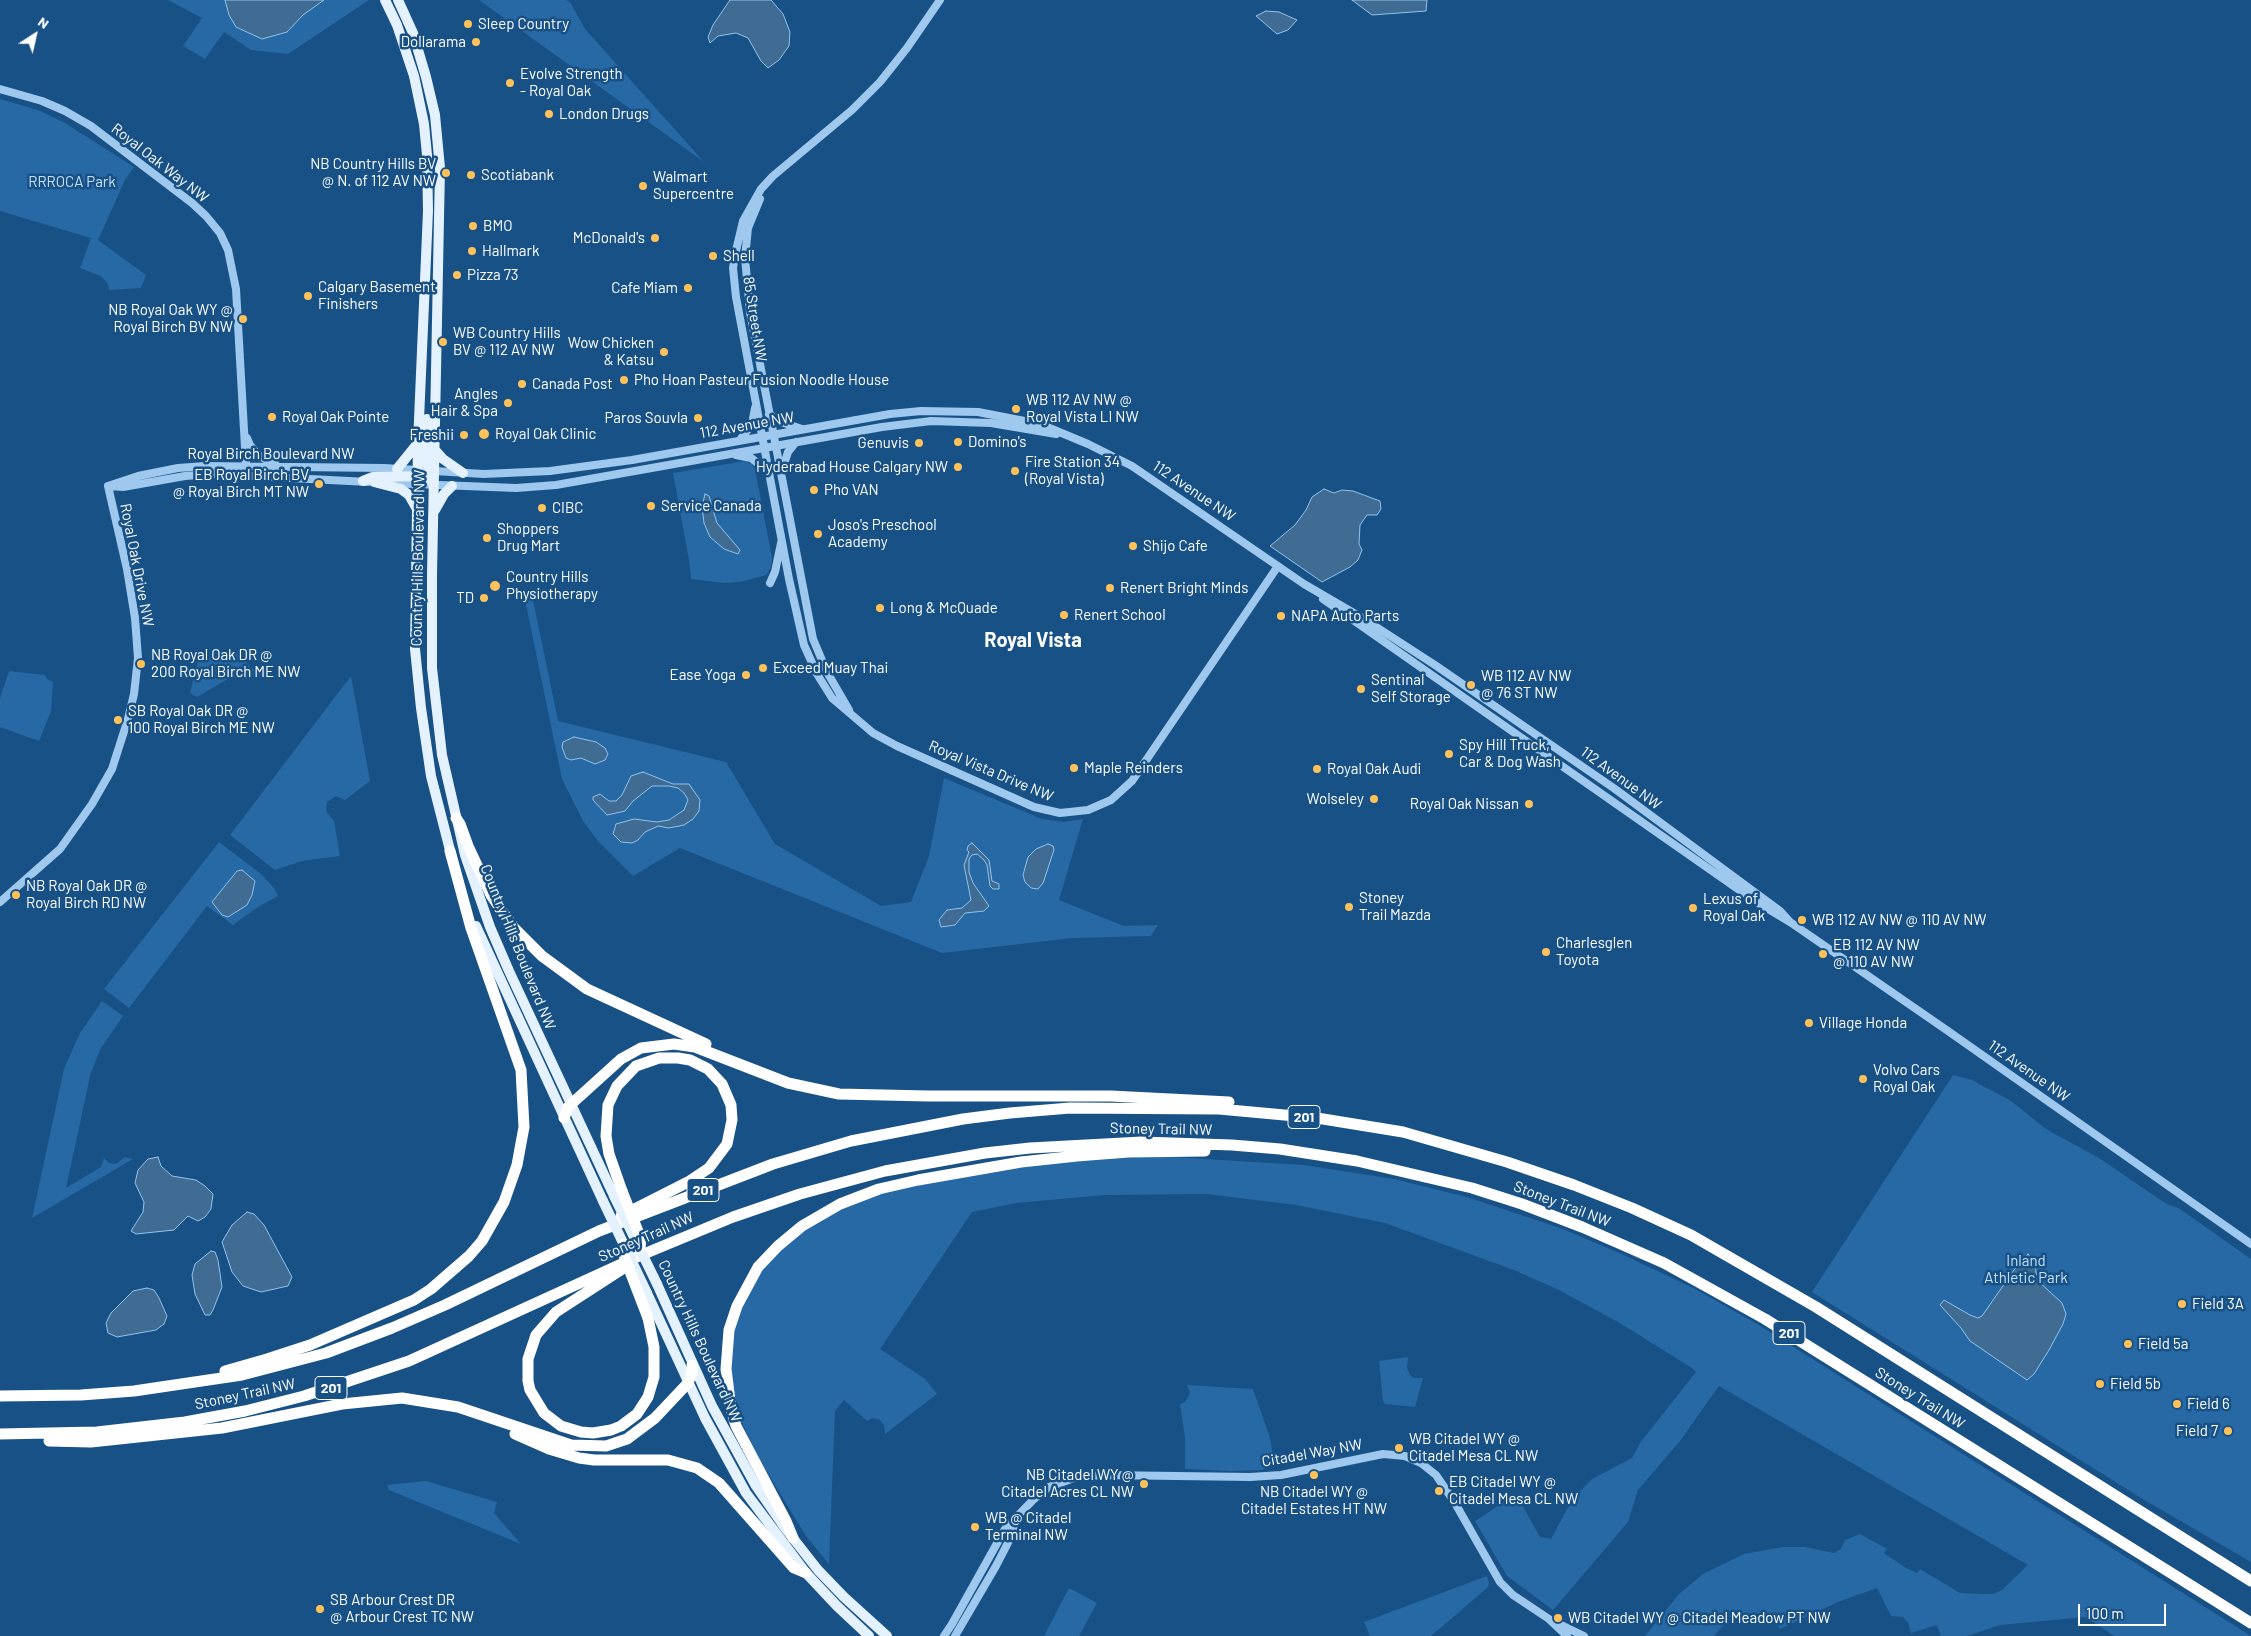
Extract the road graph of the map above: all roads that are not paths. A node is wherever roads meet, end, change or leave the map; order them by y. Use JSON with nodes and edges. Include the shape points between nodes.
{"nodes":[{"id":1,"x":385,"y":0,"type":"edge"},
{"id":2,"x":398,"y":0,"type":"edge"},
{"id":3,"x":940,"y":0,"type":"edge"},
{"id":4,"x":0,"y":89,"type":"edge"},
{"id":5,"x":790,"y":163,"type":"junction"},
{"id":6,"x":422,"y":406,"type":"junction"},
{"id":7,"x":756,"y":406,"type":"junction"},
{"id":8,"x":769,"y":414,"type":"junction"},
{"id":9,"x":802,"y":429,"type":"junction"},
{"id":10,"x":244,"y":432,"type":"junction"},
{"id":11,"x":774,"y":434,"type":"junction"},
{"id":12,"x":1061,"y":434,"type":"junction"},
{"id":13,"x":762,"y":436,"type":"junction"},
{"id":14,"x":740,"y":440,"type":"junction"},
{"id":15,"x":796,"y":442,"type":"junction"},
{"id":16,"x":418,"y":443,"type":"junction"},
{"id":17,"x":776,"y":446,"type":"junction"},
{"id":18,"x":764,"y":448,"type":"junction"},
{"id":19,"x":435,"y":450,"type":"junction"},
{"id":20,"x":732,"y":454,"type":"junction"},
{"id":21,"x":246,"y":465,"type":"junction"},
{"id":22,"x":278,"y":466,"type":"junction"},
{"id":23,"x":397,"y":468,"type":"junction"},
{"id":24,"x":768,"y":471,"type":"junction"},
{"id":25,"x":463,"y":473,"type":"junction"},
{"id":26,"x":781,"y":475,"type":"junction"},
{"id":27,"x":426,"y":476,"type":"junction"},
{"id":28,"x":363,"y":481,"type":"junction"},
{"id":29,"x":374,"y":482,"type":"junction"},
{"id":30,"x":108,"y":486,"type":"junction"},
{"id":31,"x":452,"y":486,"type":"junction"},
{"id":32,"x":417,"y":510,"type":"junction"},
{"id":33,"x":434,"y":513,"type":"junction"},
{"id":34,"x":782,"y":541,"type":"junction"},
{"id":35,"x":1278,"y":566,"type":"junction"},
{"id":36,"x":770,"y":583,"type":"dead end"},
{"id":37,"x":1304,"y":584,"type":"junction"},
{"id":38,"x":851,"y":714,"type":"junction"},
{"id":39,"x":456,"y":818,"type":"junction"},
{"id":40,"x":450,"y":851,"type":"junction"},
{"id":41,"x":0,"y":902,"type":"edge"},
{"id":42,"x":1790,"y":922,"type":"junction"},
{"id":43,"x":737,"y":1063,"type":"junction"},
{"id":44,"x":570,"y":1104,"type":"junction"},
{"id":45,"x":564,"y":1118,"type":"junction"},
{"id":46,"x":1403,"y":1132,"type":"junction"},
{"id":47,"x":1232,"y":1145,"type":"junction"},
{"id":48,"x":618,"y":1193,"type":"junction"},
{"id":49,"x":600,"y":1231,"type":"junction"},
{"id":50,"x":624,"y":1244,"type":"junction"},
{"id":51,"x":2251,"y":1244,"type":"edge"},
{"id":52,"x":640,"y":1252,"type":"junction"},
{"id":53,"x":692,"y":1364,"type":"junction"},
{"id":54,"x":201,"y":1380,"type":"junction"},
{"id":55,"x":688,"y":1383,"type":"junction"},
{"id":56,"x":0,"y":1396,"type":"edge"},
{"id":57,"x":478,"y":1414,"type":"junction"},
{"id":58,"x":0,"y":1434,"type":"edge"},
{"id":59,"x":0,"y":1441,"type":"edge"},
{"id":60,"x":1015,"y":1519,"type":"junction"},
{"id":61,"x":793,"y":1538,"type":"junction"},
{"id":62,"x":806,"y":1573,"type":"junction"},
{"id":63,"x":2251,"y":1581,"type":"edge"},
{"id":64,"x":1549,"y":1619,"type":"junction"},
{"id":65,"x":2251,"y":1623,"type":"edge"},
{"id":66,"x":869,"y":1636,"type":"edge"},
{"id":67,"x":887,"y":1636,"type":"edge"},
{"id":68,"x":944,"y":1636,"type":"edge"},
{"id":69,"x":955,"y":1636,"type":"edge"},
{"id":70,"x":1567,"y":1636,"type":"edge"},
{"id":71,"x":1584,"y":1636,"type":"edge"}],
"edges":[{"from":1,"to":6,"type":"main road","name":"Country Hills Boulevard NW","via":[[414,76],[428,155]]},
{"from":2,"to":19,"type":"main road","name":"Country Hills Boulevard NW","via":[[426,77],[439,150]]},
{"from":3,"to":5,"type":"street","name":"85 Street NW","via":[[880,82]]},
{"from":4,"to":10,"type":"street","name":"Royal Oak Way NW","via":[[42,101],[91,126],[192,203],[220,233],[234,275]]},
{"from":5,"to":7,"type":"street","name":"85 Street NW","via":[[768,180],[755,199],[743,221],[734,254],[734,283]]},
{"from":5,"to":8,"type":"street","name":"85 Street NW","via":[[768,187],[755,208],[748,228],[744,258],[746,290]]},
{"from":6,"to":16,"type":"main road","name":"Country Hills Boulevard NW"},
{"from":6,"to":27,"type":"main road","via":[[427,419]]},
{"from":7,"to":13,"type":"street","name":"85 Street NW"},
{"from":7,"to":14,"type":"street","via":[[752,424]]},
{"from":8,"to":9,"type":"street","via":[[780,422]]},
{"from":8,"to":11,"type":"street","name":"85 Street NW"},
{"from":9,"to":11,"type":"street","name":"112 Avenue NW"},
{"from":9,"to":12,"type":"street","name":"112 Avenue NW","via":[[890,414],[942,410],[1017,418]]},
{"from":10,"to":21,"type":"street","name":"Royal Oak Way NW"},
{"from":10,"to":22,"type":"street","via":[[258,454]]},
{"from":11,"to":13,"type":"street","name":"112 Avenue NW"},
{"from":11,"to":17,"type":"street","name":"Royal Vista Drive NW"},
{"from":12,"to":15,"type":"street","name":"112 Avenue NW","via":[[984,422],[931,421],[882,426]]},
{"from":12,"to":35,"type":"street","name":"112 Avenue NW","via":[[1132,466]]},
{"from":13,"to":14,"type":"street","name":"112 Avenue NW"},
{"from":13,"to":18,"type":"street","name":"Royal Vista Drive NW"},
{"from":14,"to":25,"type":"street","name":"112 Avenue NW","via":[[564,470]]},
{"from":15,"to":17,"type":"street","name":"112 Avenue NW"},
{"from":15,"to":26,"type":"street","via":[[788,452]]},
{"from":16,"to":23,"type":"main road"},
{"from":16,"to":27,"type":"main road","name":"Country Hills Boulevard NW"},
{"from":17,"to":18,"type":"street","name":"112 Avenue NW"},
{"from":17,"to":26,"type":"street","name":"Royal Vista Drive NW"},
{"from":18,"to":20,"type":"street","name":"112 Avenue NW"},
{"from":18,"to":24,"type":"street","name":"Royal Vista Drive NW"},
{"from":19,"to":25,"type":"main road"},
{"from":19,"to":27,"type":"main road","name":"Country Hills Boulevard NW"},
{"from":20,"to":24,"type":"street","via":[[751,458]]},
{"from":20,"to":31,"type":"street","name":"112 Avenue NW","via":[[556,485],[516,488]]},
{"from":21,"to":22,"type":"street","name":"Royal Birch Boulevard NW"},
{"from":21,"to":30,"type":"street","name":"Royal Birch Boulevard NW","via":[[178,468]]},
{"from":22,"to":23,"type":"street","name":"Royal Birch Boulevard NW"},
{"from":23,"to":27,"type":"street","name":"Royal Birch Boulevard NW"},
{"from":24,"to":34,"type":"street","name":"Royal Vista Drive NW"},
{"from":25,"to":27,"type":"street","name":"112 Avenue NW"},
{"from":26,"to":38,"type":"street","name":"Royal Vista Drive NW","via":[[813,639]]},
{"from":27,"to":28,"type":"main road","via":[[373,477]]},
{"from":27,"to":29,"type":"street","name":"Royal Birch Boulevard NW"},
{"from":27,"to":31,"type":"street","name":"112 Avenue NW"},
{"from":27,"to":32,"type":"main road","name":"Country Hills Boulevard NW"},
{"from":27,"to":33,"type":"main road","name":"Country Hills Boulevard NW"},
{"from":28,"to":29,"type":"street","name":"Royal Birch Boulevard NW"},
{"from":28,"to":30,"type":"street","name":"Royal Birch Boulevard NW","via":[[213,474],[123,487]]},
{"from":29,"to":32,"type":"main road","via":[[400,489],[409,495]]},
{"from":30,"to":41,"type":"street","name":"Royal Oak Drive NW","via":[[135,618],[138,658],[128,719],[112,769],[92,804],[60,849]]},
{"from":31,"to":33,"type":"main road"},
{"from":32,"to":40,"type":"main road","name":"Country Hills Boulevard NW","via":[[415,649],[430,768]]},
{"from":33,"to":39,"type":"main road","name":"Country Hills Boulevard NW","via":[[432,668],[442,755]]},
{"from":34,"to":36,"type":"street"},
{"from":34,"to":38,"type":"street","name":"Royal Vista Drive NW","via":[[798,626],[810,660],[832,698]]},
{"from":35,"to":37,"type":"street","name":"112 Avenue NW"},
{"from":35,"to":38,"type":"street","name":"Royal Vista Drive NW","via":[[1132,781],[1111,800],[1088,810],[1060,813],[1029,805],[897,746]]},
{"from":37,"to":42,"type":"street","name":"112 Avenue NW","via":[[1596,791]]},
{"from":37,"to":42,"type":"street","name":"112 Avenue NW","via":[[1435,665],[1615,789],[1780,911]]},
{"from":39,"to":43,"type":"highway","via":[[491,895],[514,928],[542,956],[587,989],[724,1052]]},
{"from":39,"to":44,"type":"main road","name":"Country Hills Boulevard NW","via":[[465,855],[490,926]]},
{"from":40,"to":45,"type":"main road","name":"Country Hills Boulevard NW","via":[[479,934]]},
{"from":40,"to":54,"type":"highway","via":[[471,928],[521,1070],[524,1127],[517,1165],[504,1202],[482,1241],[469,1256],[414,1300],[310,1345]]},
{"from":42,"to":51,"type":"street","name":"112 Avenue NW"},
{"from":43,"to":44,"type":"highway","via":[[685,1045],[659,1044],[641,1048],[620,1059]]},
{"from":43,"to":46,"type":"highway","via":[[788,1083],[839,1094],[1166,1098],[1318,1112],[1382,1124]]},
{"from":44,"to":45,"type":"highway"},
{"from":44,"to":48,"type":"main road","name":"Country Hills Boulevard NW"},
{"from":45,"to":50,"type":"main road","name":"Country Hills Boulevard NW","bridge":true},
{"from":46,"to":49,"type":"highway","name":"Stoney Trail NW","number":"201","via":[[1317,1118],[1219,1109],[1070,1108],[1010,1113],[851,1141],[718,1184]]},
{"from":46,"to":63,"type":"highway","name":"Stoney Trail NW","number":"201","via":[[1574,1185],[1690,1236],[1816,1307]]},
{"from":47,"to":52,"type":"highway","name":"Stoney Trail NW","number":"201","via":[[1096,1143],[933,1161],[800,1194]]},
{"from":47,"to":61,"type":"highway","via":[[1218,1151],[1129,1152],[1021,1162],[918,1180],[879,1189],[840,1204],[802,1226],[778,1246],[758,1268],[737,1306],[729,1330],[726,1369],[736,1426]]},
{"from":47,"to":65,"type":"highway","name":"Stoney Trail NW","number":"201","via":[[1357,1161],[1472,1188],[1582,1227],[1664,1263],[1765,1319]]},
{"from":48,"to":49,"type":"highway","via":[[606,1136],[608,1105],[617,1086],[636,1066],[659,1058],[684,1059],[708,1069],[722,1084],[731,1105],[731,1131],[727,1144],[709,1168],[607,1223]]},
{"from":48,"to":52,"type":"highway","bridge":true,"via":[[641,1239]]},
{"from":49,"to":54,"type":"highway","name":"Stoney Trail NW","number":"201","via":[[445,1305],[365,1339],[291,1363],[242,1375]]},
{"from":50,"to":52,"type":"highway","bridge":true,"via":[[623,1253],[648,1318],[654,1347],[654,1377],[648,1397],[637,1414],[610,1430],[593,1433],[561,1426],[544,1413],[530,1390],[528,1359],[536,1335],[556,1312],[617,1274]]},
{"from":50,"to":55,"type":"main road","name":"Country Hills Boulevard NW","bridge":true},
{"from":52,"to":53,"type":"main road","name":"Country Hills Boulevard NW","bridge":true},
{"from":52,"to":58,"type":"highway","name":"Stoney Trail NW","number":"201","via":[[409,1361],[304,1396],[186,1422],[97,1432]]},
{"from":53,"to":55,"type":"highway"},
{"from":53,"to":61,"type":"main road","name":"Country Hills Boulevard NW","via":[[756,1486]]},
{"from":54,"to":56,"type":"highway","name":"Stoney Trail NW","number":"201","via":[[108,1393]]},
{"from":55,"to":57,"type":"highway","via":[[647,1425],[627,1439],[606,1446],[571,1445]]},
{"from":55,"to":62,"type":"main road","name":"Country Hills Boulevard NW","via":[[733,1471],[763,1518]]},
{"from":57,"to":59,"type":"highway","via":[[420,1399],[378,1399],[222,1428],[169,1434],[91,1442]]},
{"from":57,"to":62,"type":"highway","via":[[533,1442],[579,1458],[668,1460],[698,1468],[719,1483],[794,1568]]},
{"from":60,"to":64,"type":"street","name":"Citadel Way NW","via":[[1049,1487],[1077,1477],[1250,1477],[1281,1475],[1383,1454],[1405,1456],[1421,1463],[1440,1481],[1500,1582],[1513,1595]]},
{"from":60,"to":68,"type":"street","name":"Citadel Way NW","via":[[995,1544]]},
{"from":60,"to":69,"type":"street","name":"Citadel Way NW","via":[[1012,1535]]},
{"from":61,"to":67,"type":"main road","name":"Country Hills Boulevard NW","via":[[830,1583]]},
{"from":62,"to":66,"type":"main road","name":"Country Hills Boulevard NW"},
{"from":64,"to":70,"type":"street","name":"Citadel Way NW"},
{"from":64,"to":71,"type":"street","name":"Citadel Way NW"}]}
